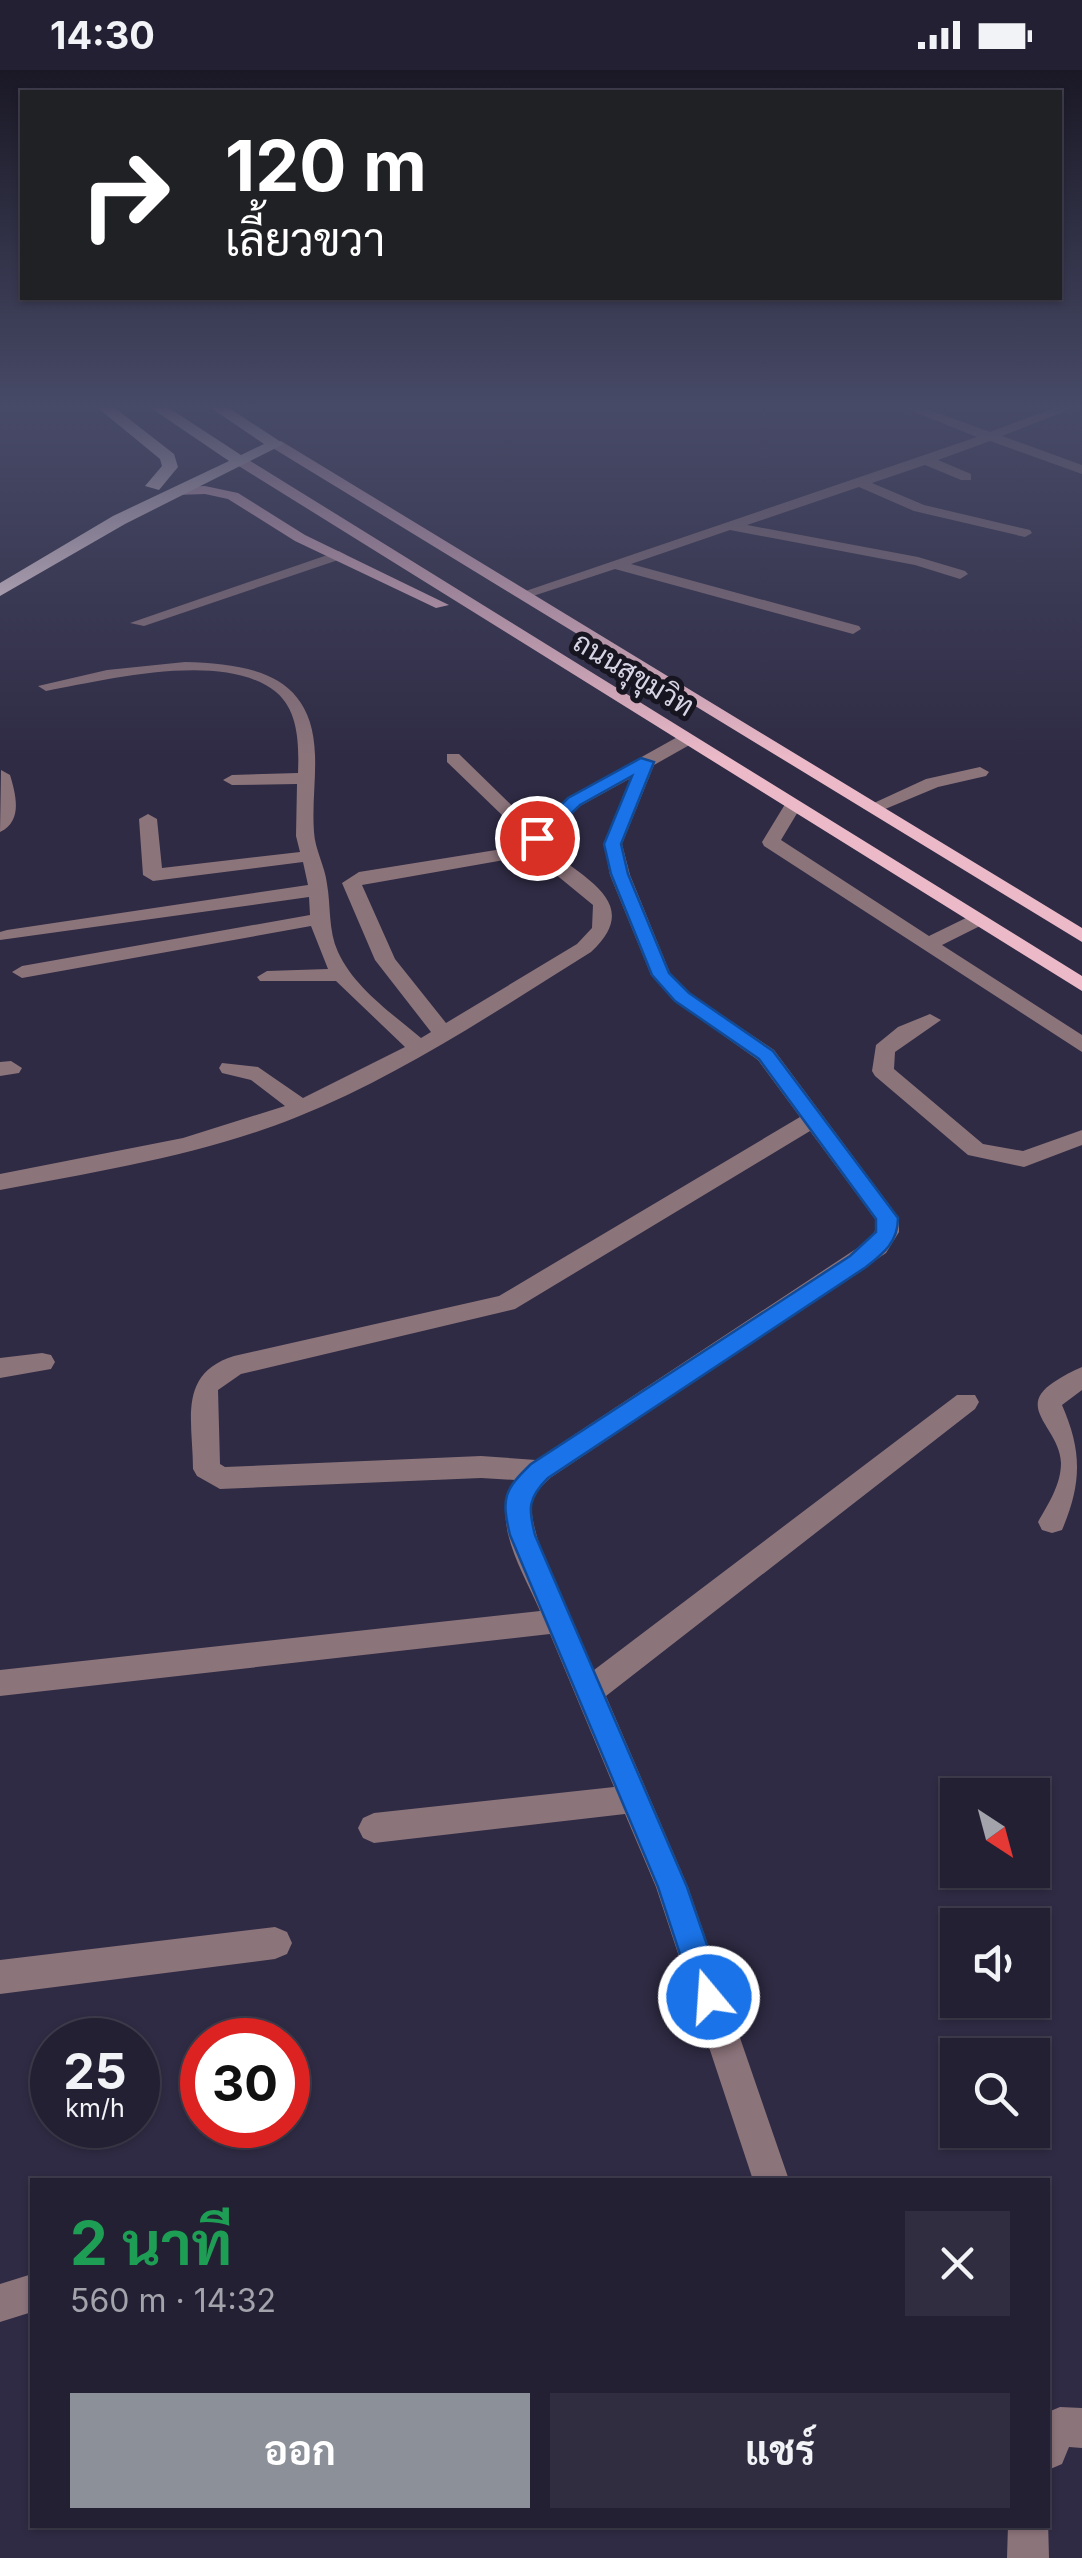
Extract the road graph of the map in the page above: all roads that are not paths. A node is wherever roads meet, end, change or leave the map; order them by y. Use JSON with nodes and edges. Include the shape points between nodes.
{"nodes":[{"id":1,"x":79,"y":524,"type":"edge"},
{"id":2,"x":111,"y":524,"type":"edge"},
{"id":3,"x":277,"y":524,"type":"edge"},
{"id":4,"x":340,"y":524,"type":"edge"},
{"id":5,"x":407,"y":524,"type":"edge"},
{"id":6,"x":987,"y":524,"type":"edge"},
{"id":7,"x":725,"y":525,"type":"joint"},
{"id":8,"x":1025,"y":533,"type":"dead end"},
{"id":9,"x":45,"y":542,"type":"dead end"},
{"id":10,"x":339,"y":556,"type":"junction"},
{"id":11,"x":615,"y":564,"type":"junction"},
{"id":12,"x":960,"y":574,"type":"dead end"},
{"id":13,"x":0,"y":591,"type":"edge"},
{"id":14,"x":522,"y":594,"type":"junction"},
{"id":15,"x":138,"y":622,"type":"dead end"},
{"id":16,"x":853,"y":629,"type":"dead end"},
{"id":17,"x":528,"y":642,"type":"junction"},
{"id":18,"x":46,"y":686,"type":"dead end"},
{"id":19,"x":687,"y":739,"type":"junction"},
{"id":20,"x":453,"y":758,"type":"dead end"},
{"id":21,"x":646,"y":762,"type":"junction"},
{"id":22,"x":980,"y":772,"type":"dead end"},
{"id":23,"x":1,"y":775,"type":"edge"},
{"id":24,"x":306,"y":778,"type":"junction"},
{"id":25,"x":232,"y":780,"type":"dead end"},
{"id":26,"x":793,"y":805,"type":"junction"},
{"id":27,"x":872,"y":808,"type":"junction"},
{"id":28,"x":148,"y":819,"type":"dead end"},
{"id":29,"x":0,"y":826,"type":"edge"},
{"id":30,"x":536,"y":844,"type":"junction"},
{"id":31,"x":310,"y":856,"type":"junction"},
{"id":32,"x":317,"y":890,"type":"junction"},
{"id":33,"x":1020,"y":898,"type":"junction"},
{"id":34,"x":320,"y":918,"type":"junction"},
{"id":35,"x":977,"y":920,"type":"junction"},
{"id":36,"x":7,"y":936,"type":"dead end"},
{"id":37,"x":1082,"y":936,"type":"edge"},
{"id":38,"x":928,"y":944,"type":"junction"},
{"id":39,"x":22,"y":972,"type":"dead end"},
{"id":40,"x":345,"y":976,"type":"junction"},
{"id":41,"x":266,"y":977,"type":"dead end"},
{"id":42,"x":1082,"y":985,"type":"edge"},
{"id":43,"x":930,"y":1020,"type":"dead end"},
{"id":44,"x":442,"y":1034,"type":"junction"},
{"id":45,"x":1081,"y":1043,"type":"edge"},
{"id":46,"x":419,"y":1046,"type":"junction"},
{"id":47,"x":230,"y":1068,"type":"dead end"},
{"id":48,"x":300,"y":1107,"type":"junction"},
{"id":49,"x":812,"y":1120,"type":"junction"},
{"id":50,"x":1082,"y":1137,"type":"edge"},
{"id":51,"x":0,"y":1182,"type":"edge"},
{"id":52,"x":42,"y":1362,"type":"dead end"},
{"id":53,"x":0,"y":1368,"type":"edge"},
{"id":54,"x":1082,"y":1377,"type":"edge"},
{"id":55,"x":966,"y":1402,"type":"dead end"},
{"id":56,"x":540,"y":1471,"type":"junction"},
{"id":57,"x":1052,"y":1522,"type":"dead end"},
{"id":58,"x":559,"y":1621,"type":"junction"},
{"id":59,"x":0,"y":1683,"type":"edge"},
{"id":60,"x":589,"y":1691,"type":"junction"},
{"id":61,"x":635,"y":1799,"type":"junction"},
{"id":62,"x":374,"y":1828,"type":"dead end"},
{"id":63,"x":275,"y":1943,"type":"dead end"},
{"id":64,"x":0,"y":1977,"type":"edge"},
{"id":65,"x":769,"y":2178,"type":"edge"},
{"id":66,"x":30,"y":2295,"type":"edge"},
{"id":67,"x":0,"y":2303,"type":"edge"},
{"id":68,"x":1082,"y":2428,"type":"edge"},
{"id":69,"x":1050,"y":2442,"type":"edge"},
{"id":70,"x":1029,"y":2528,"type":"edge"},
{"id":71,"x":1028,"y":2558,"type":"edge"}],
"edges":[{"from":1,"to":9,"type":"highway"},
{"from":2,"to":13,"type":"highway"},
{"from":3,"to":10,"type":"main road"},
{"from":4,"to":17,"type":"main road","name":"ถนนสุขุมวิท"},
{"from":5,"to":14,"type":"main road","name":"ถนนสุขุมวิท"},
{"from":6,"to":8,"type":"street"},
{"from":7,"to":11,"type":"street"},
{"from":7,"to":12,"type":"street"},
{"from":10,"to":15,"type":"street"},
{"from":10,"to":17,"type":"main road"},
{"from":11,"to":14,"type":"street"},
{"from":11,"to":16,"type":"street"},
{"from":14,"to":27,"type":"main road","name":"ถนนสุขุมวิท"},
{"from":17,"to":19,"type":"main road","name":"ถนนสุขุมวิท"},
{"from":18,"to":24,"type":"street","via":[[181,664],[247,672],[285,690],[301,714]]},
{"from":19,"to":21,"type":"street"},
{"from":19,"to":26,"type":"main road","name":"ถนนสุขุมวิท"},
{"from":20,"to":30,"type":"street"},
{"from":21,"to":30,"type":"street","via":[[574,802]]},
{"from":21,"to":49,"type":"street","via":[[613,844],[661,975],[766,1055]]},
{"from":22,"to":27,"type":"street"},
{"from":23,"to":29,"type":"street","via":[[9,802]]},
{"from":24,"to":25,"type":"street"},
{"from":24,"to":31,"type":"street"},
{"from":26,"to":35,"type":"main road","name":"ถนนสุขุมวิท"},
{"from":26,"to":38,"type":"street","via":[[771,842]]},
{"from":27,"to":33,"type":"main road","name":"ถนนสุขุมวิท"},
{"from":28,"to":31,"type":"street","via":[[153,875]]},
{"from":30,"to":44,"type":"street","via":[[602,904],[604,930]]},
{"from":30,"to":44,"type":"street","via":[[352,883],[385,960]]},
{"from":31,"to":32,"type":"street"},
{"from":32,"to":34,"type":"street"},
{"from":32,"to":36,"type":"street"},
{"from":33,"to":35,"type":"main road"},
{"from":33,"to":37,"type":"main road","name":"ถนนสุขุมวิท"},
{"from":34,"to":39,"type":"street"},
{"from":34,"to":40,"type":"street","via":[[329,954]]},
{"from":35,"to":38,"type":"street"},
{"from":35,"to":42,"type":"main road","name":"ถนนสุขุมวิท"},
{"from":38,"to":45,"type":"street"},
{"from":40,"to":41,"type":"street"},
{"from":40,"to":46,"type":"street"},
{"from":43,"to":50,"type":"street","via":[[884,1050],[884,1071],[976,1150],[1024,1160]]},
{"from":44,"to":46,"type":"street"},
{"from":46,"to":48,"type":"street"},
{"from":47,"to":48,"type":"street","via":[[259,1074]]},
{"from":48,"to":51,"type":"street","via":[[184,1146]]},
{"from":49,"to":56,"type":"street","via":[[887,1218],[877,1247]]},
{"from":49,"to":56,"type":"street","via":[[506,1303],[234,1366],[205,1388],[207,1469],[220,1478],[481,1466]]},
{"from":52,"to":53,"type":"street"},
{"from":54,"to":57,"type":"street","via":[[1050,1398],[1049,1406],[1078,1444],[1082,1472],[1075,1495]]},
{"from":55,"to":60,"type":"street"},
{"from":56,"to":58,"type":"street","via":[[520,1490],[516,1509]]},
{"from":58,"to":59,"type":"street"},
{"from":58,"to":60,"type":"street"},
{"from":60,"to":61,"type":"street"},
{"from":61,"to":62,"type":"street"},
{"from":61,"to":65,"type":"street","via":[[672,1887]]},
{"from":63,"to":64,"type":"street"},
{"from":66,"to":67,"type":"street"},
{"from":68,"to":69,"type":"street","via":[[1060,2426]]},
{"from":70,"to":71,"type":"street"}]}
